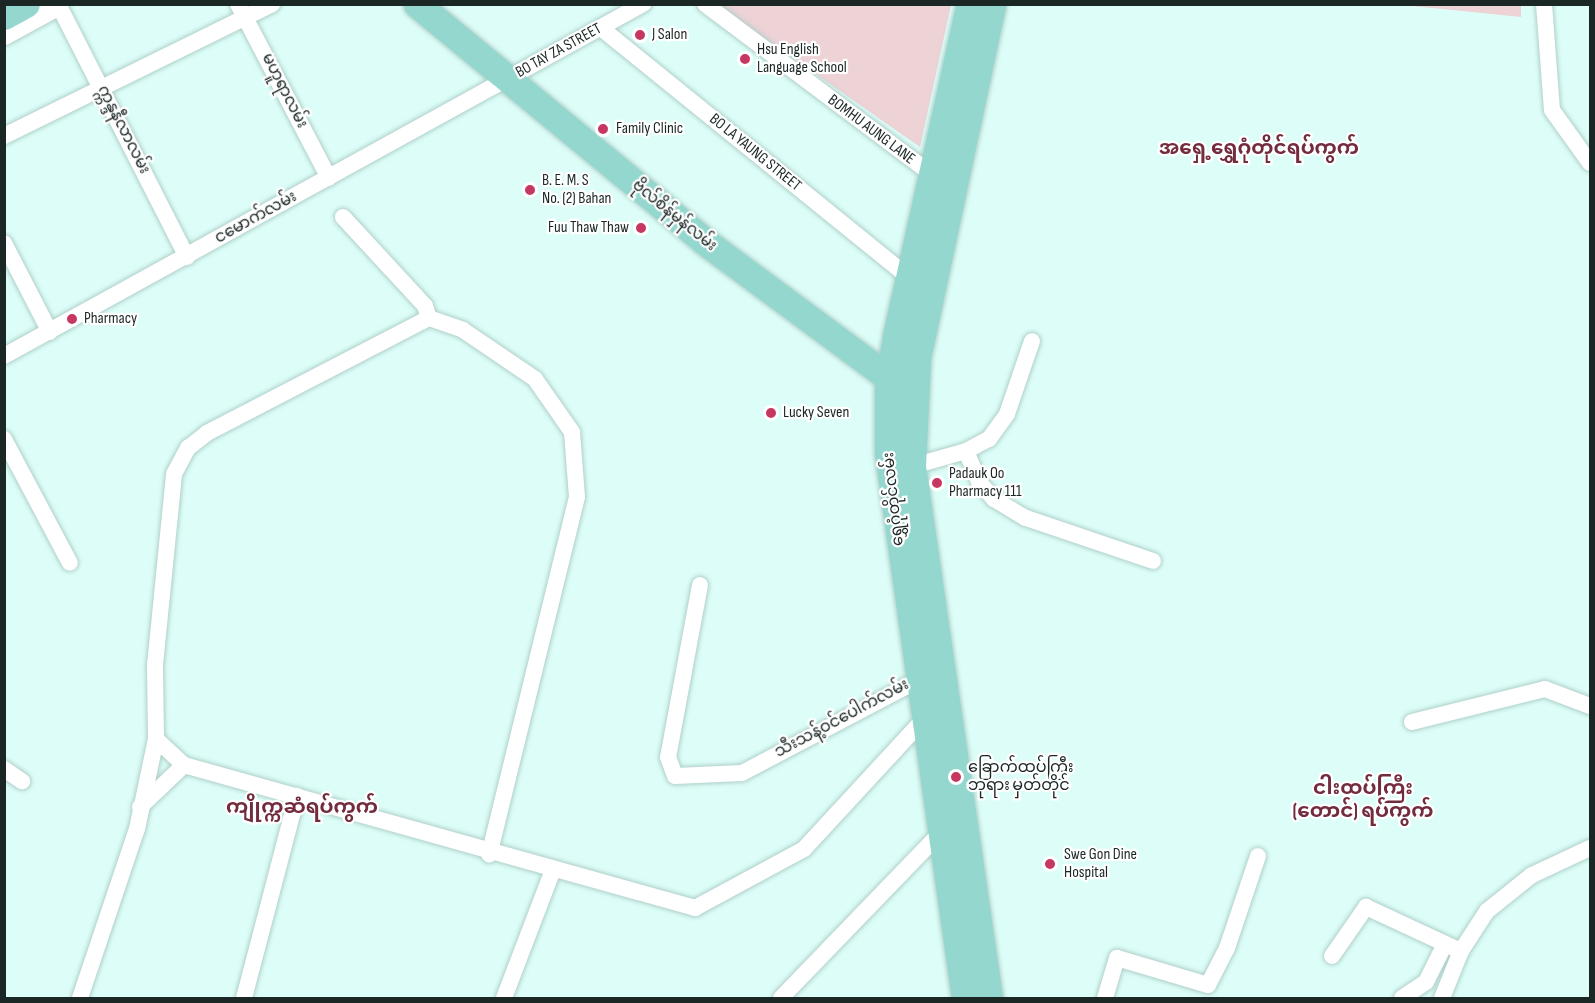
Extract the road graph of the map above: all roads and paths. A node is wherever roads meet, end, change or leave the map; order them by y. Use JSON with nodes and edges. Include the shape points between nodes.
{"nodes":[{"id":1,"x":26,"y":4,"type":"edge"},
{"id":2,"x":57,"y":4,"type":"edge"},
{"id":3,"x":272,"y":4,"type":"edge"},
{"id":4,"x":417,"y":4,"type":"edge"},
{"id":5,"x":643,"y":4,"type":"edge"},
{"id":6,"x":705,"y":4,"type":"edge"},
{"id":7,"x":970,"y":4,"type":"edge"},
{"id":8,"x":992,"y":4,"type":"edge"},
{"id":9,"x":1544,"y":4,"type":"edge"},
{"id":10,"x":242,"y":11,"type":"edge"},
{"id":11,"x":4,"y":16,"type":"edge"},
{"id":12,"x":601,"y":28,"type":"junction"},
{"id":13,"x":4,"y":33,"type":"edge"},
{"id":14,"x":507,"y":80,"type":"junction"},
{"id":15,"x":101,"y":86,"type":"junction"},
{"id":16,"x":4,"y":136,"type":"edge"},
{"id":17,"x":1590,"y":164,"type":"edge"},
{"id":18,"x":329,"y":178,"type":"junction"},
{"id":19,"x":945,"y":180,"type":"junction"},
{"id":20,"x":343,"y":217,"type":"dead end"},
{"id":21,"x":4,"y":243,"type":"edge"},
{"id":22,"x":187,"y":257,"type":"junction"},
{"id":23,"x":910,"y":278,"type":"junction"},
{"id":24,"x":429,"y":318,"type":"junction"},
{"id":25,"x":50,"y":332,"type":"junction"},
{"id":26,"x":1032,"y":341,"type":"dead end"},
{"id":27,"x":4,"y":356,"type":"edge"},
{"id":28,"x":901,"y":387,"type":"junction"},
{"id":29,"x":4,"y":439,"type":"edge"},
{"id":30,"x":966,"y":451,"type":"junction"},
{"id":31,"x":900,"y":469,"type":"junction"},
{"id":32,"x":1153,"y":561,"type":"dead end"},
{"id":33,"x":70,"y":563,"type":"dead end"},
{"id":34,"x":700,"y":585,"type":"dead end"},
{"id":35,"x":932,"y":674,"type":"junction"},
{"id":36,"x":1590,"y":706,"type":"edge"},
{"id":37,"x":938,"y":714,"type":"junction"},
{"id":38,"x":1412,"y":722,"type":"dead end"},
{"id":39,"x":156,"y":739,"type":"junction"},
{"id":40,"x":184,"y":765,"type":"junction"},
{"id":41,"x":4,"y":769,"type":"edge"},
{"id":42,"x":22,"y":781,"type":"dead end"},
{"id":43,"x":297,"y":796,"type":"junction"},
{"id":44,"x":140,"y":807,"type":"junction"},
{"id":45,"x":942,"y":831,"type":"junction"},
{"id":46,"x":1590,"y":848,"type":"edge"},
{"id":47,"x":489,"y":854,"type":"junction"},
{"id":48,"x":1258,"y":856,"type":"dead end"},
{"id":49,"x":553,"y":870,"type":"junction"},
{"id":50,"x":1445,"y":944,"type":"junction"},
{"id":51,"x":1461,"y":951,"type":"junction"},
{"id":52,"x":1332,"y":956,"type":"dead end"},
{"id":53,"x":80,"y":999,"type":"edge"},
{"id":54,"x":244,"y":999,"type":"edge"},
{"id":55,"x":504,"y":999,"type":"edge"},
{"id":56,"x":781,"y":999,"type":"edge"},
{"id":57,"x":965,"y":999,"type":"edge"},
{"id":58,"x":989,"y":999,"type":"edge"},
{"id":59,"x":1105,"y":999,"type":"edge"},
{"id":60,"x":1402,"y":999,"type":"edge"},
{"id":61,"x":1442,"y":999,"type":"edge"}],
"edges":[{"from":1,"to":11,"type":"main road"},
{"from":2,"to":13,"type":"main road"},
{"from":2,"to":15,"type":"street","name":"က္ကန္ဒနီလာလမ်း"},
{"from":3,"to":10,"type":"street"},
{"from":4,"to":14,"type":"main road","name":"ဗိုလ်စိန်မှန်လမ်း"},
{"from":5,"to":12,"type":"street","name":"BO TAY ZA STREET"},
{"from":6,"to":19,"type":"street","name":"BOMHU AUNG LANE"},
{"from":7,"to":19,"type":"main road","name":"ရွှေဂုံတိုင်လမ်း"},
{"from":8,"to":19,"type":"main road","name":"ရွှေဂုံတိုင်လမ်း"},
{"from":9,"to":17,"type":"street","via":[[1552,111]]},
{"from":10,"to":15,"type":"street"},
{"from":10,"to":18,"type":"street","name":"မဟူရာလမ်း"},
{"from":12,"to":14,"type":"street","name":"BO TAY ZA STREET"},
{"from":12,"to":23,"type":"street","name":"BO LA YAUNG STREET"},
{"from":14,"to":18,"type":"street","name":"ငမောက်လမ်း"},
{"from":14,"to":28,"type":"main road","name":"ဗိုလ်စိန်မှန်လမ်း"},
{"from":15,"to":16,"type":"street"},
{"from":15,"to":22,"type":"street","name":"က္ကန္ဒနီလာလမ်း"},
{"from":18,"to":22,"type":"street","name":"ငမောက်လမ်း"},
{"from":19,"to":23,"type":"main road","name":"ရွှေဂုံတိုင်လမ်း"},
{"from":19,"to":28,"type":"main road","name":"ရွှေဂုံတိုင်လမ်း"},
{"from":20,"to":24,"type":"street","via":[[425,306]]},
{"from":21,"to":25,"type":"street"},
{"from":22,"to":25,"type":"street","name":"ငမောက်လမ်း"},
{"from":23,"to":28,"type":"main road","name":"ရွှေဂုံတိုင်လမ်း"},
{"from":24,"to":39,"type":"street","via":[[266,401],[188,448],[174,474],[155,665]]},
{"from":24,"to":47,"type":"street","via":[[463,330],[535,379],[572,432],[577,497]]},
{"from":25,"to":27,"type":"street","name":"ငမောက်လမ်း"},
{"from":26,"to":30,"type":"street","via":[[1007,414],[989,439]]},
{"from":28,"to":31,"type":"main road","name":"ရွှေဂုံတိုင်လမ်း"},
{"from":29,"to":33,"type":"street"},
{"from":30,"to":31,"type":"street"},
{"from":30,"to":32,"type":"street","via":[[979,482],[1026,518]]},
{"from":31,"to":35,"type":"main road","name":"ရွှေဂုံတိုင်လမ်း"},
{"from":34,"to":35,"type":"street","name":"သီးသန့်ဝင်ပေါက်လမ်း","via":[[668,757],[671,771],[691,778],[742,773]]},
{"from":35,"to":37,"type":"main road","name":"ရွှေဂုံတိုင်လမ်း"},
{"from":36,"to":38,"type":"street","via":[[1545,689]]},
{"from":37,"to":45,"type":"main road","name":"ရွှေဂုံတိုင်လမ်း"},
{"from":37,"to":49,"type":"street","via":[[804,849],[709,904],[694,908]]},
{"from":37,"to":58,"type":"main road","name":"ရွှေဂုံတိုင်လမ်း"},
{"from":39,"to":40,"type":"street"},
{"from":39,"to":44,"type":"street"},
{"from":40,"to":43,"type":"street"},
{"from":40,"to":44,"type":"street"},
{"from":41,"to":42,"type":"street"},
{"from":43,"to":47,"type":"street"},
{"from":43,"to":54,"type":"street"},
{"from":44,"to":53,"type":"street"},
{"from":45,"to":56,"type":"street"},
{"from":45,"to":57,"type":"main road","name":"ရွှေဂုံတိုင်လမ်း"},
{"from":46,"to":51,"type":"street","via":[[1532,875],[1487,911]]},
{"from":47,"to":49,"type":"street"},
{"from":48,"to":59,"type":"street","via":[[1227,948],[1208,986],[1116,958]]},
{"from":49,"to":55,"type":"street"},
{"from":50,"to":51,"type":"street"},
{"from":50,"to":52,"type":"street","via":[[1366,907]]},
{"from":50,"to":60,"type":"street","via":[[1426,982]]},
{"from":51,"to":61,"type":"street"}]}
